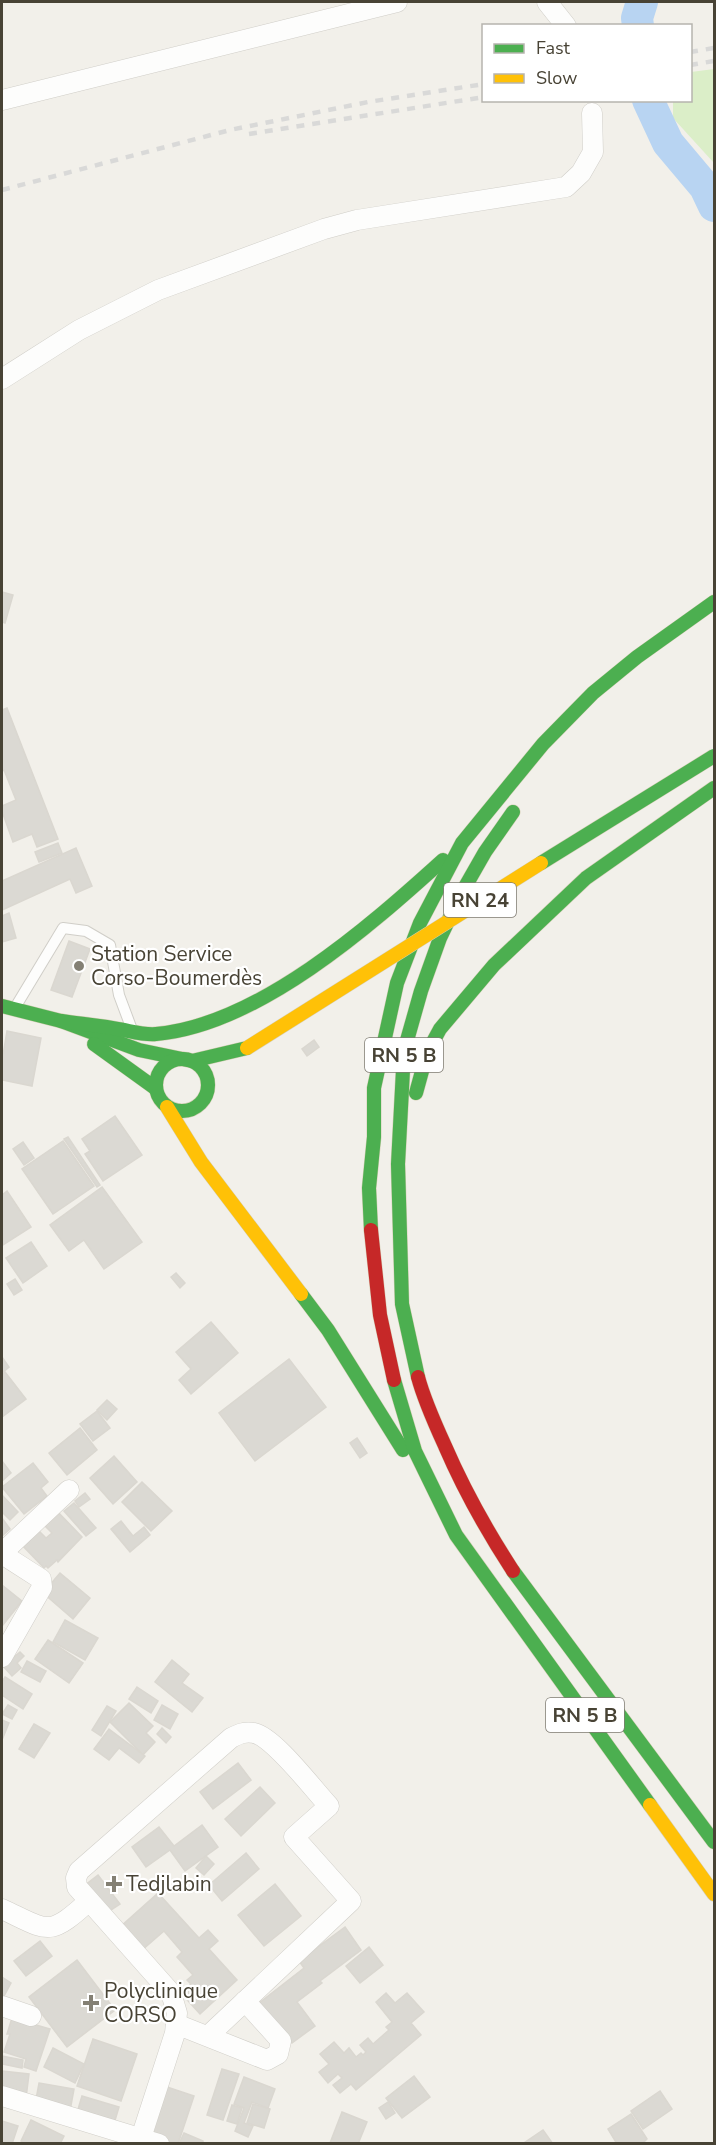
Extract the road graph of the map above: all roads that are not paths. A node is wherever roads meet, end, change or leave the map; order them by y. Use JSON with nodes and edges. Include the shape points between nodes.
{"nodes":[{"id":1,"x":397,"y":2,"type":"edge"},
{"id":2,"x":548,"y":2,"type":"edge"},
{"id":3,"x":564,"y":24,"type":"edge"},
{"id":4,"x":2,"y":100,"type":"edge"},
{"id":5,"x":592,"y":113,"type":"dead end"},
{"id":6,"x":2,"y":379,"type":"edge"},
{"id":7,"x":714,"y":602,"type":"edge"},
{"id":8,"x":714,"y":756,"type":"edge"},
{"id":9,"x":714,"y":789,"type":"edge"},
{"id":10,"x":522,"y":802,"type":"dead end"},
{"id":11,"x":462,"y":843,"type":"junction"},
{"id":12,"x":8,"y":1008,"type":"edge"},
{"id":13,"x":61,"y":1021,"type":"junction"},
{"id":14,"x":133,"y":1032,"type":"junction"},
{"id":15,"x":247,"y":1048,"type":"junction"},
{"id":16,"x":139,"y":1050,"type":"junction"},
{"id":17,"x":192,"y":1061,"type":"junction"},
{"id":18,"x":234,"y":1064,"type":"dead end"},
{"id":19,"x":221,"y":1079,"type":"dead end"},
{"id":20,"x":156,"y":1088,"type":"junction"},
{"id":21,"x":201,"y":1103,"type":"junction"},
{"id":22,"x":167,"y":1107,"type":"junction"},
{"id":23,"x":402,"y":1304,"type":"junction"},
{"id":24,"x":69,"y":1490,"type":"dead end"},
{"id":25,"x":456,"y":1535,"type":"junction"},
{"id":26,"x":2,"y":1554,"type":"edge"},
{"id":27,"x":2,"y":1657,"type":"edge"},
{"id":28,"x":714,"y":1842,"type":"edge"},
{"id":29,"x":714,"y":1894,"type":"edge"},
{"id":30,"x":89,"y":1901,"type":"junction"},
{"id":31,"x":2,"y":1909,"type":"edge"},
{"id":32,"x":244,"y":2001,"type":"junction"},
{"id":33,"x":2,"y":2006,"type":"edge"},
{"id":34,"x":31,"y":2016,"type":"dead end"},
{"id":35,"x":176,"y":2024,"type":"junction"},
{"id":36,"x":208,"y":2036,"type":"junction"},
{"id":37,"x":2,"y":2096,"type":"edge"},
{"id":38,"x":147,"y":2142,"type":"edge"}],
"edges":[{"from":1,"to":4,"type":"street"},
{"from":2,"to":3,"type":"street"},
{"from":5,"to":6,"type":"street","via":[[593,152],[581,173],[566,187],[357,220],[324,229],[158,290],[68,336]]},
{"from":7,"to":11,"type":"main road","number":"RN 5 B","via":[[593,693],[543,744]]},
{"from":8,"to":15,"type":"main road","number":"RN 24","bridge":true},
{"from":9,"to":23,"type":"main road","via":[[586,878],[494,965],[440,1029],[418,1078]]},
{"from":10,"to":23,"type":"main road","number":"RN 5 B","via":[[485,852],[456,903],[421,991],[404,1051],[398,1164]]},
{"from":11,"to":14,"type":"main road","via":[[370,924],[245,1007],[190,1029],[156,1035]]},
{"from":11,"to":25,"type":"main road","number":"RN 5 B","via":[[420,923],[398,983],[374,1088],[369,1188],[380,1315],[396,1389],[415,1451]]},
{"from":12,"to":13,"type":"main road"},
{"from":12,"to":14,"type":"lane","via":[[63,928],[86,931],[110,945],[119,995]]},
{"from":13,"to":14,"type":"main road"},
{"from":13,"to":16,"type":"main road"},
{"from":13,"to":20,"type":"main road"},
{"from":14,"to":16,"type":"lane"},
{"from":15,"to":17,"type":"main road"},
{"from":15,"to":18,"type":"main road"},
{"from":16,"to":17,"type":"main road"},
{"from":17,"to":20,"type":"main road","via":[[174,1060],[163,1067]]},
{"from":17,"to":21,"type":"main road","via":[[207,1077],[206,1096]]},
{"from":19,"to":21,"type":"main road"},
{"from":20,"to":22,"type":"main road"},
{"from":21,"to":22,"type":"main road","via":[[184,1112]]},
{"from":22,"to":25,"type":"main road","via":[[201,1161],[328,1330]]},
{"from":23,"to":28,"type":"main road","number":"RN 5 B","via":[[418,1381],[450,1459],[484,1526],[516,1576]]},
{"from":24,"to":26,"type":"street"},
{"from":25,"to":29,"type":"main road","number":"RN 5 B"},
{"from":26,"to":27,"type":"street","via":[[41,1579],[42,1587]]},
{"from":30,"to":31,"type":"street","via":[[65,1923],[53,1928],[40,1927]]},
{"from":30,"to":32,"type":"street","via":[[77,1887],[79,1871],[231,1738],[242,1732],[268,1739],[329,1806],[294,1837],[351,1901]]},
{"from":30,"to":35,"type":"street","via":[[171,1993]]},
{"from":32,"to":36,"type":"street"},
{"from":32,"to":36,"type":"street","via":[[281,2041],[278,2054],[267,2060]]},
{"from":33,"to":34,"type":"street"},
{"from":35,"to":36,"type":"street"},
{"from":35,"to":38,"type":"street"},
{"from":37,"to":38,"type":"street"}]}
